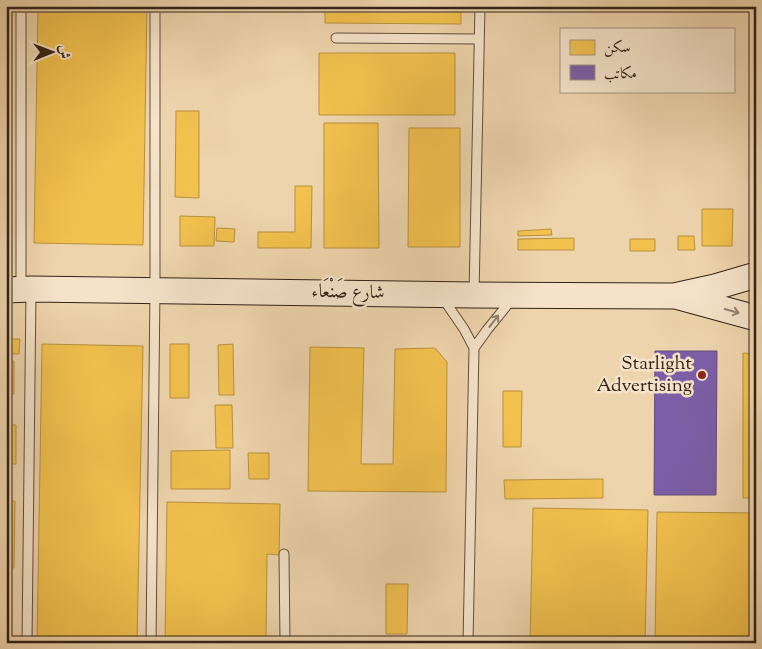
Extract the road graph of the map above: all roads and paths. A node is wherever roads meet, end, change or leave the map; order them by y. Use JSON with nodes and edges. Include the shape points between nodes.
{"nodes":[{"id":1,"x":20,"y":6,"type":"edge"},
{"id":2,"x":155,"y":6,"type":"edge"},
{"id":3,"x":480,"y":6,"type":"edge"},
{"id":4,"x":336,"y":38,"type":"dead end"},
{"id":5,"x":479,"y":39,"type":"junction"},
{"id":6,"x":756,"y":275,"type":"edge"},
{"id":7,"x":16,"y":288,"type":"edge"},
{"id":8,"x":155,"y":290,"type":"junction"},
{"id":9,"x":439,"y":294,"type":"junction"},
{"id":10,"x":474,"y":294,"type":"junction"},
{"id":11,"x":516,"y":295,"type":"junction"},
{"id":12,"x":674,"y":296,"type":"junction"},
{"id":13,"x":756,"y":318,"type":"edge"},
{"id":14,"x":474,"y":348,"type":"junction"},
{"id":15,"x":284,"y":554,"type":"dead end"},
{"id":16,"x":26,"y":643,"type":"edge"},
{"id":17,"x":151,"y":643,"type":"edge"},
{"id":18,"x":285,"y":643,"type":"edge"},
{"id":19,"x":468,"y":643,"type":"edge"}],
"edges":[{"from":1,"to":7,"type":"lane"},
{"from":2,"to":8,"type":"lane"},
{"from":3,"to":5,"type":"lane"},
{"from":4,"to":5,"type":"lane"},
{"from":5,"to":10,"type":"lane"},
{"from":6,"to":12,"type":"street","name":"شارع صَنْعَاء"},
{"from":7,"to":8,"type":"street","name":"شارع صَنْعَاء"},
{"from":7,"to":16,"type":"lane"},
{"from":8,"to":9,"type":"street","name":"شارع صَنْعَاء"},
{"from":8,"to":17,"type":"lane"},
{"from":9,"to":10,"type":"street","name":"شارع صَنْعَاء"},
{"from":9,"to":14,"type":"lane"},
{"from":10,"to":11,"type":"street","name":"شارع صَنْعَاء"},
{"from":11,"to":12,"type":"street","name":"شارع صَنْعَاء"},
{"from":14,"to":11,"type":"lane","one_way":true},
{"from":12,"to":13,"type":"street","name":"شارع صَنْعَاء","one_way":true},
{"from":14,"to":19,"type":"lane"},
{"from":15,"to":18,"type":"lane"}]}
